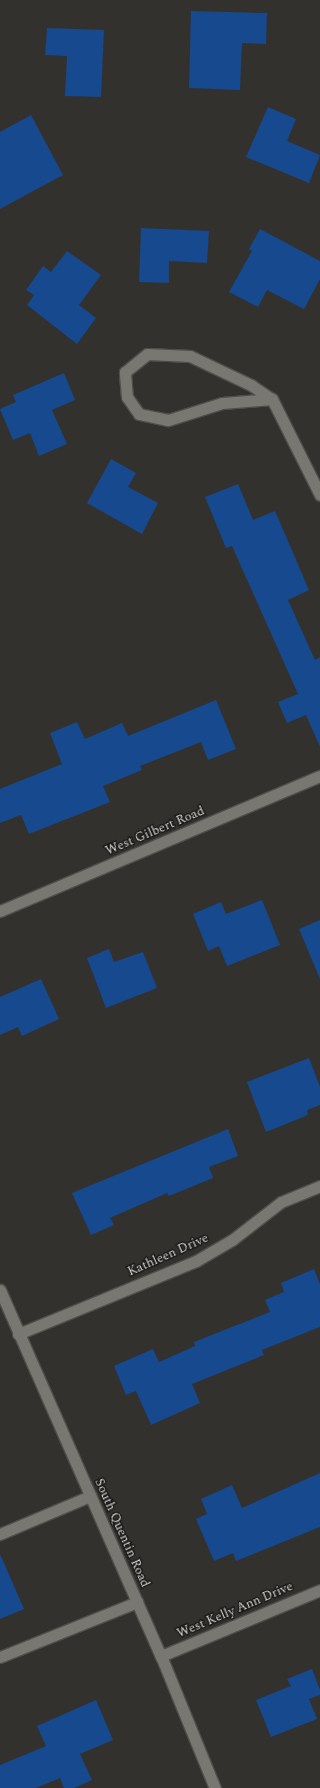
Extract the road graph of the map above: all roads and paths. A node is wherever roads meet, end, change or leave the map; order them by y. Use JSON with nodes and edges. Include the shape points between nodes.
{"nodes":[{"id":1,"x":272,"y":399,"type":"junction"},
{"id":2,"x":320,"y":495,"type":"edge"},
{"id":3,"x":320,"y":776,"type":"edge"},
{"id":4,"x":0,"y":911,"type":"edge"},
{"id":5,"x":320,"y":1186,"type":"edge"},
{"id":6,"x":0,"y":1290,"type":"edge"},
{"id":7,"x":3,"y":1306,"type":"edge"},
{"id":8,"x":18,"y":1334,"type":"junction"},
{"id":9,"x":90,"y":1496,"type":"junction"},
{"id":10,"x":0,"y":1534,"type":"edge"},
{"id":11,"x":320,"y":1590,"type":"edge"},
{"id":12,"x":137,"y":1602,"type":"junction"},
{"id":13,"x":161,"y":1656,"type":"junction"},
{"id":14,"x":0,"y":1657,"type":"edge"},
{"id":15,"x":215,"y":1788,"type":"edge"}],
"edges":[{"from":1,"to":1,"type":"street","via":[[251,385],[190,356],[147,354],[125,372],[127,397],[139,414],[168,420],[222,403]]},
{"from":1,"to":2,"type":"street"},
{"from":3,"to":4,"type":"street","name":"West Gilbert Road"},
{"from":5,"to":8,"type":"street","name":"Kathleen Drive","via":[[281,1202],[232,1240],[196,1261]]},
{"from":6,"to":7,"type":"street","name":"South Quentin Road"},
{"from":7,"to":8,"type":"street","name":"South Quentin Road"},
{"from":8,"to":9,"type":"street","name":"South Quentin Road"},
{"from":9,"to":10,"type":"street"},
{"from":9,"to":12,"type":"street","name":"South Quentin Road"},
{"from":11,"to":13,"type":"street","name":"West Kelly Ann Drive"},
{"from":12,"to":13,"type":"street","name":"South Quentin Road"},
{"from":12,"to":14,"type":"street"},
{"from":13,"to":15,"type":"street","name":"South Quentin Road"}]}
